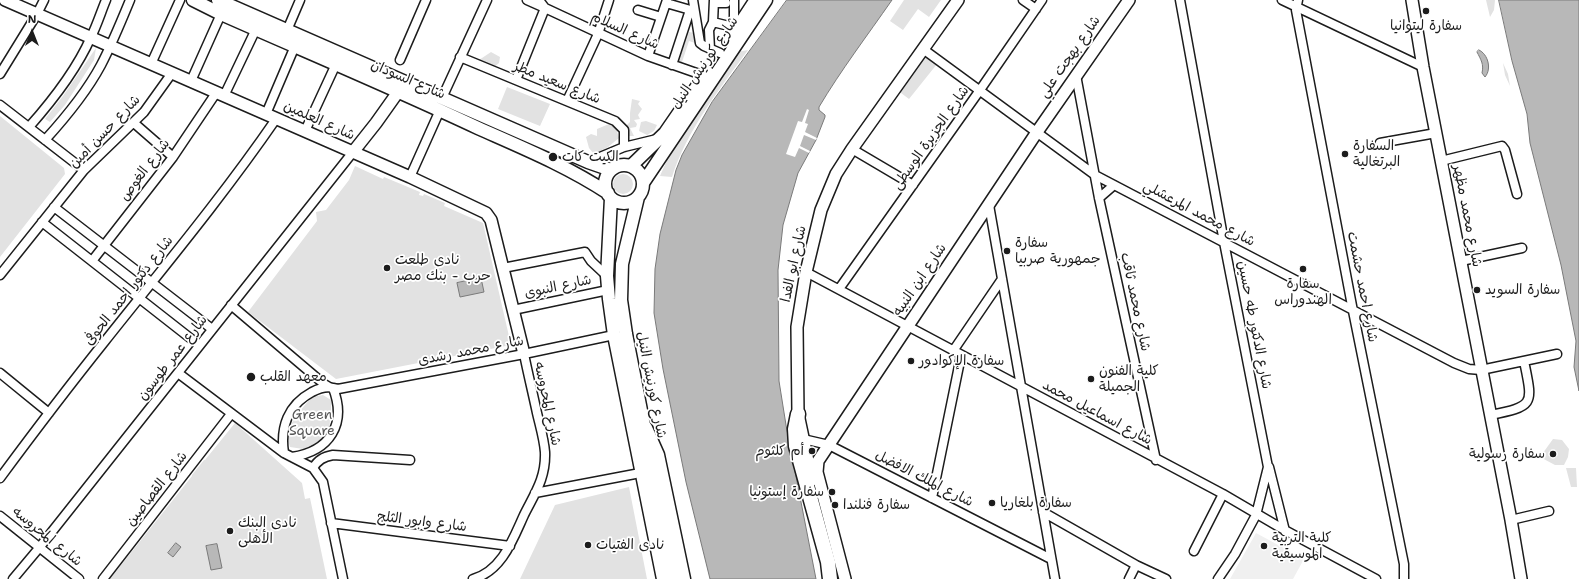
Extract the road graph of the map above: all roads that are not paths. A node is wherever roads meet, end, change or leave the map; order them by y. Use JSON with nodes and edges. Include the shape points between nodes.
{"nodes":[{"id":1,"x":5,"y":0,"type":"edge"},
{"id":2,"x":44,"y":0,"type":"edge"},
{"id":3,"x":106,"y":0,"type":"edge"},
{"id":4,"x":130,"y":0,"type":"edge"},
{"id":5,"x":180,"y":0,"type":"edge"},
{"id":6,"x":193,"y":0,"type":"edge"},
{"id":7,"x":218,"y":0,"type":"edge"},
{"id":8,"x":300,"y":0,"type":"edge"},
{"id":9,"x":426,"y":0,"type":"edge"},
{"id":10,"x":486,"y":0,"type":"edge"},
{"id":11,"x":527,"y":0,"type":"edge"},
{"id":12,"x":539,"y":0,"type":"edge"},
{"id":13,"x":609,"y":0,"type":"edge"},
{"id":14,"x":693,"y":0,"type":"edge"},
{"id":15,"x":734,"y":0,"type":"edge"},
{"id":16,"x":756,"y":0,"type":"edge"},
{"id":17,"x":766,"y":0,"type":"edge"},
{"id":18,"x":958,"y":0,"type":"edge"},
{"id":19,"x":1023,"y":0,"type":"edge"},
{"id":20,"x":1042,"y":0,"type":"edge"},
{"id":21,"x":1129,"y":0,"type":"edge"},
{"id":22,"x":1180,"y":0,"type":"edge"},
{"id":23,"x":1282,"y":0,"type":"edge"},
{"id":24,"x":1412,"y":0,"type":"edge"},
{"id":25,"x":667,"y":1,"type":"edge"},
{"id":26,"x":714,"y":1,"type":"edge"},
{"id":27,"x":726,"y":3,"type":"dead end"},
{"id":28,"x":1297,"y":3,"type":"edge"},
{"id":29,"x":545,"y":8,"type":"junction"},
{"id":30,"x":1036,"y":9,"type":"junction"},
{"id":31,"x":638,"y":10,"type":"dead end"},
{"id":32,"x":692,"y":11,"type":"junction"},
{"id":33,"x":37,"y":14,"type":"junction"},
{"id":34,"x":221,"y":14,"type":"junction"},
{"id":35,"x":662,"y":17,"type":"junction"},
{"id":36,"x":713,"y":22,"type":"junction"},
{"id":37,"x":738,"y":26,"type":"junction"},
{"id":38,"x":256,"y":29,"type":"junction"},
{"id":39,"x":598,"y":34,"type":"junction"},
{"id":40,"x":284,"y":36,"type":"junction"},
{"id":41,"x":91,"y":38,"type":"junction"},
{"id":42,"x":110,"y":46,"type":"junction"},
{"id":43,"x":295,"y":46,"type":"junction"},
{"id":44,"x":923,"y":49,"type":"junction"},
{"id":45,"x":715,"y":51,"type":"junction"},
{"id":46,"x":648,"y":56,"type":"junction"},
{"id":47,"x":460,"y":57,"type":"junction"},
{"id":48,"x":400,"y":60,"type":"dead end"},
{"id":49,"x":151,"y":64,"type":"junction"},
{"id":50,"x":336,"y":64,"type":"junction"},
{"id":51,"x":672,"y":65,"type":"junction"},
{"id":52,"x":1423,"y":67,"type":"junction"},
{"id":53,"x":172,"y":73,"type":"junction"},
{"id":54,"x":0,"y":74,"type":"edge"},
{"id":55,"x":1076,"y":75,"type":"junction"},
{"id":56,"x":705,"y":76,"type":"junction"},
{"id":57,"x":516,"y":80,"type":"junction"},
{"id":58,"x":191,"y":81,"type":"junction"},
{"id":59,"x":980,"y":90,"type":"junction"},
{"id":60,"x":398,"y":92,"type":"junction"},
{"id":61,"x":220,"y":94,"type":"junction"},
{"id":62,"x":568,"y":101,"type":"junction"},
{"id":63,"x":441,"y":104,"type":"junction"},
{"id":64,"x":0,"y":105,"type":"edge"},
{"id":65,"x":266,"y":114,"type":"junction"},
{"id":66,"x":276,"y":119,"type":"junction"},
{"id":67,"x":134,"y":123,"type":"junction"},
{"id":68,"x":28,"y":127,"type":"junction"},
{"id":69,"x":305,"y":131,"type":"junction"},
{"id":70,"x":1037,"y":132,"type":"junction"},
{"id":71,"x":1436,"y":133,"type":"junction"},
{"id":72,"x":660,"y":138,"type":"junction"},
{"id":73,"x":45,"y":140,"type":"junction"},
{"id":74,"x":1380,"y":143,"type":"dead end"},
{"id":75,"x":624,"y":147,"type":"junction"},
{"id":76,"x":852,"y":148,"type":"junction"},
{"id":77,"x":353,"y":152,"type":"junction"},
{"id":78,"x":173,"y":157,"type":"junction"},
{"id":79,"x":1441,"y":160,"type":"junction"},
{"id":80,"x":588,"y":162,"type":"junction"},
{"id":81,"x":631,"y":166,"type":"junction"},
{"id":82,"x":84,"y":170,"type":"junction"},
{"id":83,"x":611,"y":170,"type":"junction"},
{"id":84,"x":1095,"y":175,"type":"junction"},
{"id":85,"x":410,"y":177,"type":"junction"},
{"id":86,"x":643,"y":183,"type":"junction"},
{"id":87,"x":913,"y":185,"type":"junction"},
{"id":88,"x":1114,"y":185,"type":"junction"},
{"id":89,"x":1517,"y":194,"type":"dead end"},
{"id":90,"x":609,"y":196,"type":"junction"},
{"id":91,"x":638,"y":197,"type":"junction"},
{"id":92,"x":1098,"y":198,"type":"junction"},
{"id":93,"x":989,"y":205,"type":"junction"},
{"id":94,"x":54,"y":207,"type":"junction"},
{"id":95,"x":42,"y":222,"type":"junction"},
{"id":96,"x":608,"y":234,"type":"junction"},
{"id":97,"x":628,"y":239,"type":"junction"},
{"id":98,"x":1224,"y":242,"type":"junction"},
{"id":99,"x":104,"y":246,"type":"junction"},
{"id":100,"x":1522,"y":248,"type":"dead end"},
{"id":101,"x":1461,"y":260,"type":"junction"},
{"id":102,"x":92,"y":261,"type":"junction"},
{"id":103,"x":503,"y":268,"type":"junction"},
{"id":104,"x":806,"y":272,"type":"junction"},
{"id":105,"x":0,"y":274,"type":"edge"},
{"id":106,"x":607,"y":276,"type":"junction"},
{"id":107,"x":1002,"y":279,"type":"junction"},
{"id":108,"x":152,"y":283,"type":"junction"},
{"id":109,"x":839,"y":289,"type":"junction"},
{"id":110,"x":608,"y":290,"type":"junction"},
{"id":111,"x":139,"y":299,"type":"junction"},
{"id":112,"x":230,"y":305,"type":"junction"},
{"id":113,"x":513,"y":310,"type":"junction"},
{"id":114,"x":1353,"y":311,"type":"junction"},
{"id":115,"x":908,"y":326,"type":"junction"},
{"id":116,"x":212,"y":329,"type":"junction"},
{"id":117,"x":614,"y":335,"type":"junction"},
{"id":118,"x":199,"y":345,"type":"junction"},
{"id":119,"x":953,"y":351,"type":"junction"},
{"id":120,"x":524,"y":354,"type":"junction"},
{"id":121,"x":1557,"y":354,"type":"dead end"},
{"id":122,"x":961,"y":356,"type":"junction"},
{"id":123,"x":1524,"y":361,"type":"junction"},
{"id":124,"x":1481,"y":370,"type":"junction"},
{"id":125,"x":178,"y":373,"type":"junction"},
{"id":126,"x":1,"y":377,"type":"edge"},
{"id":127,"x":624,"y":385,"type":"junction"},
{"id":128,"x":1021,"y":386,"type":"junction"},
{"id":129,"x":331,"y":388,"type":"junction"},
{"id":130,"x":49,"y":413,"type":"junction"},
{"id":131,"x":231,"y":414,"type":"junction"},
{"id":132,"x":798,"y":414,"type":"junction"},
{"id":133,"x":1490,"y":415,"type":"junction"},
{"id":134,"x":645,"y":428,"type":"junction"},
{"id":135,"x":803,"y":439,"type":"junction"},
{"id":136,"x":829,"y":445,"type":"junction"},
{"id":137,"x":284,"y":453,"type":"junction"},
{"id":138,"x":292,"y":457,"type":"junction"},
{"id":139,"x":410,"y":460,"type":"dead end"},
{"id":140,"x":1156,"y":460,"type":"junction"},
{"id":141,"x":1268,"y":467,"type":"junction"},
{"id":142,"x":312,"y":468,"type":"junction"},
{"id":143,"x":634,"y":474,"type":"junction"},
{"id":144,"x":0,"y":478,"type":"edge"},
{"id":145,"x":535,"y":493,"type":"junction"},
{"id":146,"x":1223,"y":494,"type":"junction"},
{"id":147,"x":932,"y":498,"type":"junction"},
{"id":148,"x":1549,"y":511,"type":"dead end"},
{"id":149,"x":1043,"y":512,"type":"junction"},
{"id":150,"x":1256,"y":514,"type":"junction"},
{"id":151,"x":0,"y":516,"type":"edge"},
{"id":152,"x":1511,"y":520,"type":"junction"},
{"id":153,"x":331,"y":524,"type":"junction"},
{"id":154,"x":1283,"y":529,"type":"junction"},
{"id":155,"x":510,"y":546,"type":"junction"},
{"id":156,"x":39,"y":548,"type":"junction"},
{"id":157,"x":1194,"y":551,"type":"dead end"},
{"id":158,"x":1051,"y":559,"type":"junction"},
{"id":159,"x":1136,"y":565,"type":"junction"},
{"id":160,"x":839,"y":576,"type":"edge"},
{"id":161,"x":1363,"y":576,"type":"edge"},
{"id":162,"x":13,"y":579,"type":"edge"},
{"id":163,"x":79,"y":579,"type":"edge"},
{"id":164,"x":103,"y":579,"type":"edge"},
{"id":165,"x":343,"y":579,"type":"edge"},
{"id":166,"x":473,"y":579,"type":"edge"},
{"id":167,"x":656,"y":579,"type":"edge"},
{"id":168,"x":663,"y":579,"type":"edge"},
{"id":169,"x":674,"y":579,"type":"edge"},
{"id":170,"x":683,"y":579,"type":"edge"},
{"id":171,"x":1055,"y":579,"type":"edge"},
{"id":172,"x":1129,"y":579,"type":"edge"},
{"id":173,"x":1166,"y":579,"type":"edge"},
{"id":174,"x":1218,"y":579,"type":"edge"},
{"id":175,"x":1376,"y":579,"type":"edge"},
{"id":176,"x":1404,"y":579,"type":"edge"},
{"id":177,"x":1521,"y":579,"type":"edge"}],
"edges":[{"from":1,"to":33,"type":"street","name":"شارع العلمين"},
{"from":2,"to":33,"type":"street"},
{"from":3,"to":41,"type":"street"},
{"from":4,"to":42,"type":"street"},
{"from":5,"to":49,"type":"street"},
{"from":6,"to":34,"type":"main road","name":"شارع السودان"},
{"from":7,"to":40,"type":"main road","name":"شارع السودان"},
{"from":8,"to":40,"type":"street"},
{"from":9,"to":48,"type":"street"},
{"from":10,"to":47,"type":"street"},
{"from":11,"to":29,"type":"street"},
{"from":12,"to":29,"type":"street","name":"شارع السلام"},
{"from":13,"to":39,"type":"street"},
{"from":14,"to":32,"type":"street"},
{"from":15,"to":37,"type":"street","via":[[734,17]]},
{"from":16,"to":37,"type":"main road","name":"شارع كورنيش النيل"},
{"from":17,"to":86,"type":"main road","name":"شارع كورنيش النيل"},
{"from":18,"to":44,"type":"street","name":"شارع ابو الفدا"},
{"from":19,"to":30,"type":"street"},
{"from":20,"to":30,"type":"street","name":"شارع الجزيرة الوسطى"},
{"from":21,"to":55,"type":"street","name":"شارع بهجت علي"},
{"from":22,"to":98,"type":"street","name":"شارع الدكتور طه حسين"},
{"from":23,"to":28,"type":"street"},
{"from":24,"to":52,"type":"street","name":"شارع محمد مظهر"},
{"from":25,"to":32,"type":"street"},
{"from":25,"to":35,"type":"street"},
{"from":26,"to":27,"type":"street"},
{"from":26,"to":36,"type":"street"},
{"from":28,"to":52,"type":"street"},
{"from":28,"to":114,"type":"street","name":"شارع احمد حشمت"},
{"from":29,"to":39,"type":"street","name":"شارع السلام"},
{"from":29,"to":57,"type":"street"},
{"from":30,"to":59,"type":"street","name":"شارع الجزيرة الوسطى"},
{"from":31,"to":35,"type":"street"},
{"from":32,"to":45,"type":"street","via":[[700,43]]},
{"from":32,"to":51,"type":"street"},
{"from":33,"to":41,"type":"street","name":"شارع العلمين"},
{"from":33,"to":54,"type":"street"},
{"from":34,"to":38,"type":"main road","name":"شارع السودان"},
{"from":34,"to":58,"type":"street"},
{"from":35,"to":46,"type":"street"},
{"from":36,"to":37,"type":"street"},
{"from":36,"to":45,"type":"street","via":[[710,30]]},
{"from":37,"to":45,"type":"main road","name":"شارع كورنيش النيل"},
{"from":38,"to":40,"type":"main road","name":"شارع السودان"},
{"from":38,"to":61,"type":"street","name":"شارع الغوص"},
{"from":39,"to":46,"type":"street","name":"شارع السلام"},
{"from":39,"to":62,"type":"street"},
{"from":40,"to":43,"type":"main road","name":"شارع السودان"},
{"from":40,"to":63,"type":"main road","name":"شارع السودان"},
{"from":41,"to":42,"type":"street","name":"شارع العلمين"},
{"from":41,"to":68,"type":"street","via":[[70,76]]},
{"from":42,"to":49,"type":"street","name":"شارع العلمين"},
{"from":42,"to":73,"type":"street","via":[[75,105]]},
{"from":43,"to":50,"type":"main road","name":"شارع السودان"},
{"from":43,"to":65,"type":"street"},
{"from":44,"to":59,"type":"street","name":"شارع محمد المرعشلي"},
{"from":44,"to":76,"type":"street","name":"شارع ابو الفدا"},
{"from":45,"to":56,"type":"main road","name":"شارع كورنيش النيل"},
{"from":46,"to":51,"type":"street","name":"شارع السلام"},
{"from":47,"to":57,"type":"street","name":"شارع سعيد مطر"},
{"from":47,"to":63,"type":"street"},
{"from":49,"to":53,"type":"street","name":"شارع العلمين"},
{"from":50,"to":60,"type":"main road","name":"شارع السودان"},
{"from":50,"to":69,"type":"street"},
{"from":51,"to":56,"type":"street","name":"شارع السلام"},
{"from":52,"to":71,"type":"street","name":"شارع محمد مظهر"},
{"from":53,"to":58,"type":"street","name":"شارع العلمين"},
{"from":53,"to":67,"type":"street","name":"شارع حسن أمين"},
{"from":55,"to":70,"type":"street","name":"شارع بهجت علي"},
{"from":55,"to":84,"type":"street","name":"شارع محمد ثاقب"},
{"from":56,"to":72,"type":"main road","name":"شارع كورنيش النيل"},
{"from":57,"to":62,"type":"street","name":"شارع سعيد مطر"},
{"from":58,"to":61,"type":"street","name":"شارع العلمين"},
{"from":59,"to":70,"type":"street","name":"شارع محمد المرعشلي"},
{"from":59,"to":87,"type":"street","name":"شارع الجزيرة الوسطى"},
{"from":60,"to":63,"type":"main road","name":"شارع السودان"},
{"from":60,"to":77,"type":"street"},
{"from":61,"to":65,"type":"street","name":"شارع العلمين"},
{"from":61,"to":78,"type":"street","name":"شارع الغوص"},
{"from":62,"to":75,"type":"street","name":"شارع سعيد مطر","via":[[621,125],[625,135]]},
{"from":63,"to":80,"type":"main road","name":"شارع السودان"},
{"from":63,"to":85,"type":"street"},
{"from":63,"to":90,"type":"main road","name":"شارع السودان","via":[[584,177]]},
{"from":64,"to":68,"type":"street"},
{"from":65,"to":66,"type":"street","name":"شارع العلمين"},
{"from":66,"to":69,"type":"street","name":"شارع العلمين"},
{"from":66,"to":108,"type":"street","name":"شارع دكتور احمد الحوفى"},
{"from":67,"to":78,"type":"street"},
{"from":67,"to":82,"type":"street","name":"شارع حسن أمين"},
{"from":68,"to":73,"type":"street"},
{"from":69,"to":77,"type":"street","name":"شارع العلمين"},
{"from":70,"to":84,"type":"street","name":"شارع محمد المرعشلي"},
{"from":70,"to":93,"type":"street","name":"شارع ابن النبيه"},
{"from":71,"to":74,"type":"street"},
{"from":71,"to":79,"type":"street","name":"شارع محمد مظهر"},
{"from":72,"to":75,"type":"street"},
{"from":72,"to":81,"type":"main road","name":"شارع كورنيش النيل"},
{"from":73,"to":82,"type":"street"},
{"from":75,"to":80,"type":"street"},
{"from":76,"to":87,"type":"street"},
{"from":76,"to":104,"type":"street","name":"شارع ابو الفدا","via":[[836,174],[823,204]]},
{"from":77,"to":85,"type":"street","name":"شارع العلمين"},
{"from":77,"to":112,"type":"street","name":"شارع عمر طوسون"},
{"from":78,"to":99,"type":"street","name":"شارع الغوص"},
{"from":79,"to":89,"type":"street","via":[[1502,146]]},
{"from":79,"to":101,"type":"street","name":"شارع محمد مظهر"},
{"from":80,"to":83,"type":"main road","name":"شارع السودان"},
{"from":81,"to":83,"type":"main road","via":[[617,166]]},
{"from":81,"to":86,"type":"main road","via":[[639,173]]},
{"from":82,"to":94,"type":"street","name":"شارع حسن أمين"},
{"from":83,"to":90,"type":"main road","via":[[605,181]]},
{"from":84,"to":88,"type":"street","name":"شارع محمد المرعشلي"},
{"from":84,"to":92,"type":"street","name":"شارع محمد ثاقب"},
{"from":85,"to":103,"type":"street","name":"شارع العلمين","via":[[486,213],[491,220]]},
{"from":86,"to":91,"type":"main road"},
{"from":87,"to":109,"type":"street","name":"شارع الجزيرة الوسطى"},
{"from":88,"to":92,"type":"street"},
{"from":88,"to":98,"type":"street","name":"شارع محمد المرعشلي"},
{"from":90,"to":91,"type":"main road","via":[[622,203]]},
{"from":90,"to":96,"type":"main road","name":"شارع كورنيش النيل"},
{"from":91,"to":97,"type":"main road","name":"شارع كورنيش النيل"},
{"from":92,"to":140,"type":"street","name":"شارع محمد ثاقب"},
{"from":93,"to":107,"type":"street"},
{"from":93,"to":115,"type":"street","name":"شارع ابن النبيه"},
{"from":94,"to":95,"type":"street","name":"شارع حسن أمين"},
{"from":94,"to":99,"type":"street"},
{"from":95,"to":102,"type":"street"},
{"from":95,"to":105,"type":"street","name":"شارع حسن أمين"},
{"from":96,"to":97,"type":"main road"},
{"from":96,"to":106,"type":"main road","name":"شارع كورنيش النيل"},
{"from":97,"to":134,"type":"main road","name":"شارع كورنيش النيل","via":[[622,264],[621,300]]},
{"from":98,"to":114,"type":"street","name":"شارع محمد المرعشلي"},
{"from":98,"to":141,"type":"street","name":"شارع الدكتور طه حسين"},
{"from":99,"to":102,"type":"street","name":"شارع الغوص"},
{"from":99,"to":108,"type":"street"},
{"from":100,"to":101,"type":"street"},
{"from":101,"to":124,"type":"street","name":"شارع محمد مظهر"},
{"from":102,"to":111,"type":"street"},
{"from":103,"to":106,"type":"street","via":[[585,252]]},
{"from":103,"to":113,"type":"street","name":"شارع العلمين"},
{"from":104,"to":109,"type":"street","name":"شارع اسماعيل محمد"},
{"from":104,"to":132,"type":"street","name":"شارع ابو الفدا","via":[[797,327]]},
{"from":106,"to":110,"type":"main road","name":"شارع كورنيش النيل"},
{"from":107,"to":119,"type":"street"},
{"from":107,"to":128,"type":"street"},
{"from":108,"to":111,"type":"street","name":"شارع دكتور احمد الحوفى"},
{"from":108,"to":116,"type":"street"},
{"from":109,"to":115,"type":"street","name":"شارع اسماعيل محمد"},
{"from":110,"to":113,"type":"street","name":"شارع النبوى"},
{"from":110,"to":117,"type":"main road","name":"شارع كورنيش النيل"},
{"from":111,"to":118,"type":"street"},
{"from":111,"to":130,"type":"street","name":"شارع دكتور احمد الحوفى"},
{"from":112,"to":116,"type":"street","name":"شارع عمر طوسون"},
{"from":112,"to":129,"type":"street"},
{"from":113,"to":120,"type":"street","name":"شارع العلمين"},
{"from":114,"to":124,"type":"street","name":"شارع محمد المرعشلي","via":[[1461,366]]},
{"from":114,"to":176,"type":"street","name":"شارع احمد حشمت","via":[[1404,564]]},
{"from":115,"to":119,"type":"street","name":"شارع اسماعيل محمد"},
{"from":115,"to":136,"type":"street","name":"شارع ابن النبيه"},
{"from":116,"to":118,"type":"street","name":"شارع عمر طوسون"},
{"from":117,"to":120,"type":"street","name":"شارع محمد رشدى"},
{"from":117,"to":127,"type":"main road","name":"شارع كورنيش النيل"},
{"from":118,"to":125,"type":"street","name":"شارع عمر طوسون"},
{"from":119,"to":122,"type":"street","name":"شارع اسماعيل محمد"},
{"from":120,"to":129,"type":"street","name":"شارع محمد رشدى","via":[[338,389]]},
{"from":120,"to":145,"type":"street","name":"شارع المحروسه","via":[[545,452],[541,484]]},
{"from":121,"to":123,"type":"street"},
{"from":122,"to":128,"type":"street","name":"شارع اسماعيل محمد"},
{"from":122,"to":147,"type":"street"},
{"from":123,"to":124,"type":"street"},
{"from":123,"to":133,"type":"street","via":[[1530,390],[1528,400],[1521,408]]},
{"from":124,"to":133,"type":"street","name":"شارع محمد مظهر"},
{"from":125,"to":131,"type":"street"},
{"from":125,"to":156,"type":"street","name":"شارع عمر طوسون"},
{"from":126,"to":130,"type":"street"},
{"from":127,"to":143,"type":"main road","via":[[620,405]]},
{"from":127,"to":168,"type":"main road","name":"شارع كورنيش النيل"},
{"from":128,"to":140,"type":"street","name":"شارع اسماعيل محمد"},
{"from":128,"to":149,"type":"street"},
{"from":129,"to":137,"type":"street","via":[[316,390],[295,404],[284,427]]},
{"from":129,"to":138,"type":"street","via":[[338,401],[339,415],[332,434],[318,449],[306,455]]},
{"from":130,"to":144,"type":"street","name":"شارع دكتور احمد الحوفى"},
{"from":131,"to":137,"type":"street"},
{"from":131,"to":164,"type":"street","name":"شارع القصاصين"},
{"from":132,"to":135,"type":"street","name":"شارع ابو الفدا"},
{"from":132,"to":160,"type":"highway","via":[[795,429],[796,446],[828,562]]},
{"from":133,"to":152,"type":"street","name":"شارع محمد مظهر"},
{"from":134,"to":169,"type":"main road","name":"شارع كورنيش النيل"},
{"from":134,"to":170,"type":"highway","via":[[657,455]]},
{"from":135,"to":136,"type":"street","name":"شارع الملك الافضل"},
{"from":135,"to":160,"type":"street","name":"شارع ابو الفدا"},
{"from":136,"to":147,"type":"street","name":"شارع الملك الافضل"},
{"from":136,"to":160,"type":"street","via":[[818,461],[817,472]]},
{"from":137,"to":138,"type":"street"},
{"from":138,"to":142,"type":"street"},
{"from":139,"to":142,"type":"street","via":[[333,455],[325,456]]},
{"from":140,"to":146,"type":"street","name":"شارع اسماعيل محمد"},
{"from":141,"to":150,"type":"street","name":"شارع الدكتور طه حسين"},
{"from":141,"to":154,"type":"street","name":"شارع الدكتور طه حسين"},
{"from":142,"to":153,"type":"street","via":[[323,482]]},
{"from":143,"to":145,"type":"street"},
{"from":143,"to":167,"type":"main road"},
{"from":145,"to":155,"type":"street","name":"شارع المحروسه"},
{"from":146,"to":150,"type":"street","name":"شارع اسماعيل محمد"},
{"from":146,"to":157,"type":"street"},
{"from":147,"to":158,"type":"street","name":"شارع الملك الافضل"},
{"from":148,"to":152,"type":"street"},
{"from":149,"to":158,"type":"street"},
{"from":149,"to":159,"type":"street"},
{"from":150,"to":154,"type":"street","name":"شارع اسماعيل محمد"},
{"from":150,"to":174,"type":"street","name":"شارع الدكتور طه حسين","via":[[1235,554]]},
{"from":151,"to":156,"type":"street","name":"شارع المحروسه"},
{"from":152,"to":177,"type":"street","name":"شارع محمد مظهر"},
{"from":153,"to":155,"type":"street","name":"شارع وابور الثلج"},
{"from":153,"to":165,"type":"street"},
{"from":154,"to":161,"type":"street","name":"شارع اسماعيل محمد"},
{"from":155,"to":166,"type":"street","name":"شارع المحروسه","via":[[489,571]]},
{"from":156,"to":162,"type":"street","name":"شارع عمر طوسون"},
{"from":156,"to":163,"type":"street","name":"شارع المحروسه"},
{"from":158,"to":171,"type":"street"},
{"from":159,"to":172,"type":"street"},
{"from":159,"to":173,"type":"street"},
{"from":161,"to":175,"type":"street","name":"شارع اسماعيل محمد"}]}
